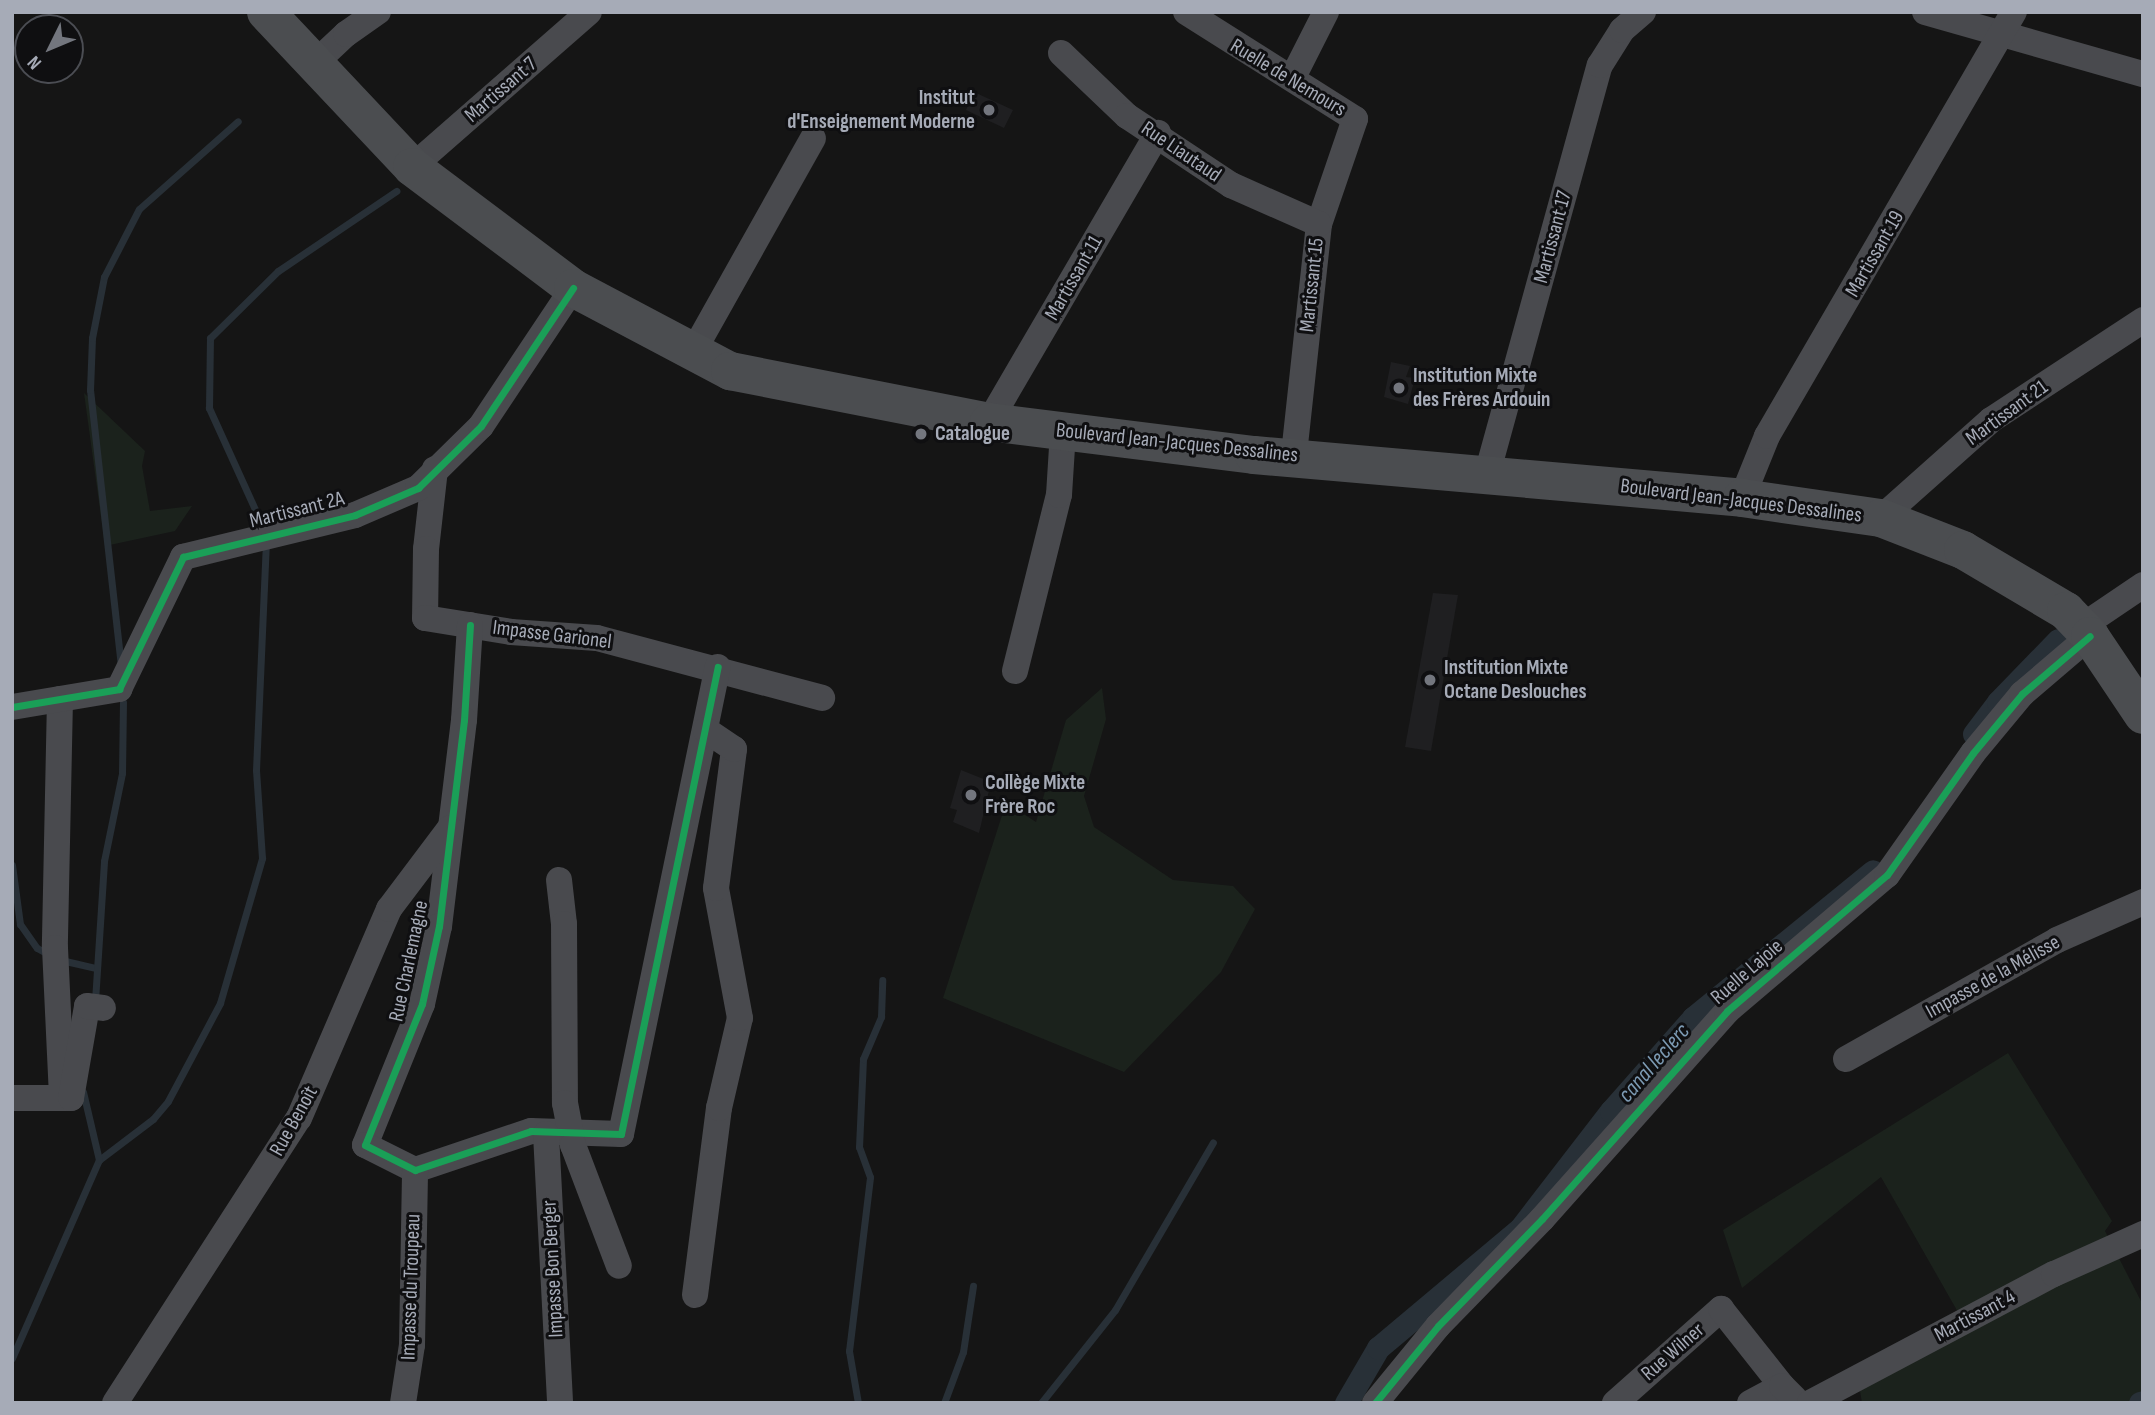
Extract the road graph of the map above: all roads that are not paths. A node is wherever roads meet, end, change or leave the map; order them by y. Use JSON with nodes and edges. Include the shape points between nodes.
{"nodes":[{"id":1,"x":266,"y":12,"type":"edge"},
{"id":2,"x":377,"y":12,"type":"edge"},
{"id":3,"x":589,"y":12,"type":"edge"},
{"id":4,"x":1186,"y":12,"type":"edge"},
{"id":5,"x":1326,"y":12,"type":"edge"},
{"id":6,"x":1643,"y":12,"type":"edge"},
{"id":7,"x":1925,"y":12,"type":"edge"},
{"id":8,"x":2008,"y":24,"type":"edge"},
{"id":9,"x":1061,"y":53,"type":"dead end"},
{"id":10,"x":314,"y":64,"type":"junction"},
{"id":11,"x":2143,"y":74,"type":"edge"},
{"id":12,"x":1293,"y":77,"type":"junction"},
{"id":13,"x":1355,"y":119,"type":"joint"},
{"id":14,"x":1158,"y":133,"type":"junction"},
{"id":15,"x":813,"y":138,"type":"dead end"},
{"id":16,"x":412,"y":167,"type":"junction"},
{"id":17,"x":1319,"y":223,"type":"junction"},
{"id":18,"x":573,"y":288,"type":"junction"},
{"id":19,"x":2143,"y":320,"type":"edge"},
{"id":20,"x":693,"y":352,"type":"junction"},
{"id":21,"x":989,"y":422,"type":"junction"},
{"id":22,"x":1063,"y":431,"type":"junction"},
{"id":23,"x":1294,"y":456,"type":"junction"},
{"id":24,"x":435,"y":469,"type":"junction"},
{"id":25,"x":1487,"y":474,"type":"junction"},
{"id":26,"x":1742,"y":498,"type":"junction"},
{"id":27,"x":1881,"y":518,"type":"junction"},
{"id":28,"x":2143,"y":585,"type":"edge"},
{"id":29,"x":470,"y":625,"type":"junction"},
{"id":30,"x":2085,"y":632,"type":"junction"},
{"id":31,"x":718,"y":667,"type":"junction"},
{"id":32,"x":1016,"y":671,"type":"dead end"},
{"id":33,"x":822,"y":698,"type":"dead end"},
{"id":34,"x":60,"y":699,"type":"junction"},
{"id":35,"x":12,"y":707,"type":"edge"},
{"id":36,"x":2143,"y":715,"type":"edge"},
{"id":37,"x":706,"y":730,"type":"junction"},
{"id":38,"x":450,"y":828,"type":"junction"},
{"id":39,"x":559,"y":880,"type":"dead end"},
{"id":40,"x":2143,"y":902,"type":"edge"},
{"id":41,"x":95,"y":1007,"type":"dead end"},
{"id":42,"x":1846,"y":1059,"type":"dead end"},
{"id":43,"x":12,"y":1098,"type":"edge"},
{"id":44,"x":62,"y":1098,"type":"junction"},
{"id":45,"x":558,"y":1132,"type":"junction"},
{"id":46,"x":415,"y":1170,"type":"junction"},
{"id":47,"x":2143,"y":1234,"type":"edge"},
{"id":48,"x":619,"y":1266,"type":"dead end"},
{"id":49,"x":695,"y":1295,"type":"dead end"},
{"id":50,"x":1791,"y":1394,"type":"edge"},
{"id":51,"x":114,"y":1403,"type":"edge"},
{"id":52,"x":403,"y":1403,"type":"edge"},
{"id":53,"x":560,"y":1403,"type":"edge"},
{"id":54,"x":1375,"y":1403,"type":"edge"},
{"id":55,"x":1615,"y":1403,"type":"edge"},
{"id":56,"x":1750,"y":1403,"type":"edge"},
{"id":57,"x":1810,"y":1403,"type":"edge"}],
"edges":[{"from":1,"to":10,"type":"main road","name":"Boulevard Jean-Jacques Dessalines"},
{"from":2,"to":10,"type":"street","via":[[346,33]]},
{"from":3,"to":16,"type":"street","name":"Martissant 7"},
{"from":4,"to":12,"type":"street","name":"Ruelle de Nemours","via":[[1220,38]]},
{"from":5,"to":12,"type":"street"},
{"from":6,"to":25,"type":"street","name":"Martissant 17","via":[[1622,30],[1600,65]]},
{"from":7,"to":8,"type":"street"},
{"from":8,"to":11,"type":"street"},
{"from":8,"to":26,"type":"street","name":"Martissant 19","via":[[1767,436]]},
{"from":9,"to":14,"type":"street","name":"Rue Liautaud","via":[[1127,116]]},
{"from":10,"to":16,"type":"main road","name":"Boulevard Jean-Jacques Dessalines"},
{"from":12,"to":13,"type":"street","name":"Ruelle de Nemours"},
{"from":13,"to":17,"type":"street","name":"Martissant 15"},
{"from":14,"to":17,"type":"street","name":"Rue Liautaud","via":[[1231,185]]},
{"from":14,"to":21,"type":"street","name":"Martissant 11"},
{"from":15,"to":20,"type":"street"},
{"from":16,"to":18,"type":"main road","name":"Boulevard Jean-Jacques Dessalines"},
{"from":17,"to":23,"type":"street","name":"Martissant 15"},
{"from":18,"to":20,"type":"main road","name":"Boulevard Jean-Jacques Dessalines"},
{"from":18,"to":24,"type":"street","name":"Martissant 2A","via":[[481,426]]},
{"from":19,"to":27,"type":"street","name":"Martissant 21","via":[[1991,420]]},
{"from":20,"to":21,"type":"main road","name":"Boulevard Jean-Jacques Dessalines","via":[[730,371]]},
{"from":21,"to":22,"type":"main road","name":"Boulevard Jean-Jacques Dessalines"},
{"from":22,"to":23,"type":"main road","name":"Boulevard Jean-Jacques Dessalines"},
{"from":22,"to":32,"type":"street","via":[[1059,495]]},
{"from":23,"to":25,"type":"main road","name":"Boulevard Jean-Jacques Dessalines"},
{"from":24,"to":29,"type":"street","name":"Impasse Garionel","via":[[426,550],[425,618]]},
{"from":24,"to":34,"type":"street","name":"Martissant 2A","via":[[418,488],[355,515],[183,557],[118,689]]},
{"from":25,"to":26,"type":"main road","name":"Boulevard Jean-Jacques Dessalines"},
{"from":26,"to":27,"type":"main road","name":"Boulevard Jean-Jacques Dessalines"},
{"from":27,"to":30,"type":"main road","name":"Boulevard Jean-Jacques Dessalines","via":[[1963,550],[2034,588]]},
{"from":28,"to":30,"type":"street","name":"Ruelle Lajoie"},
{"from":29,"to":31,"type":"street","name":"Impasse Garionel","via":[[597,638]]},
{"from":29,"to":38,"type":"street","name":"Rue Charlemagne"},
{"from":30,"to":36,"type":"main road","name":"Boulevard Jean-Jacques Dessalines"},
{"from":30,"to":54,"type":"street","name":"Ruelle Lajoie","via":[[2022,694],[1973,753],[1887,876],[1727,1011],[1542,1219],[1438,1326]]},
{"from":31,"to":33,"type":"street","name":"Impasse Garionel"},
{"from":31,"to":37,"type":"street"},
{"from":34,"to":35,"type":"street","name":"Martissant 2A"},
{"from":34,"to":44,"type":"street","via":[[55,959]]},
{"from":37,"to":45,"type":"street","via":[[621,1134]]},
{"from":37,"to":49,"type":"street","via":[[734,749],[716,888],[740,1018],[719,1108]]},
{"from":38,"to":46,"type":"street","name":"Rue Charlemagne","via":[[439,926],[422,1004],[365,1145]]},
{"from":38,"to":51,"type":"street","name":"Rue Benoît","via":[[422,859],[389,909],[299,1118]]},
{"from":39,"to":45,"type":"street","via":[[564,925],[565,1103]]},
{"from":40,"to":42,"type":"street","name":"Impasse de la Mélisse","via":[[2057,940]]},
{"from":41,"to":44,"type":"street","via":[[71,1098]]},
{"from":43,"to":44,"type":"street"},
{"from":45,"to":46,"type":"street","via":[[530,1131]]},
{"from":45,"to":48,"type":"street"},
{"from":45,"to":53,"type":"street","name":"Impasse Bon Berger"},
{"from":46,"to":52,"type":"street","name":"Impasse du Troupeau","via":[[412,1345]]},
{"from":47,"to":57,"type":"street","name":"Martissant 4","via":[[2054,1274]]},
{"from":50,"to":55,"type":"street","name":"Rue Wilner","via":[[1721,1310]]},
{"from":50,"to":56,"type":"street"}]}
